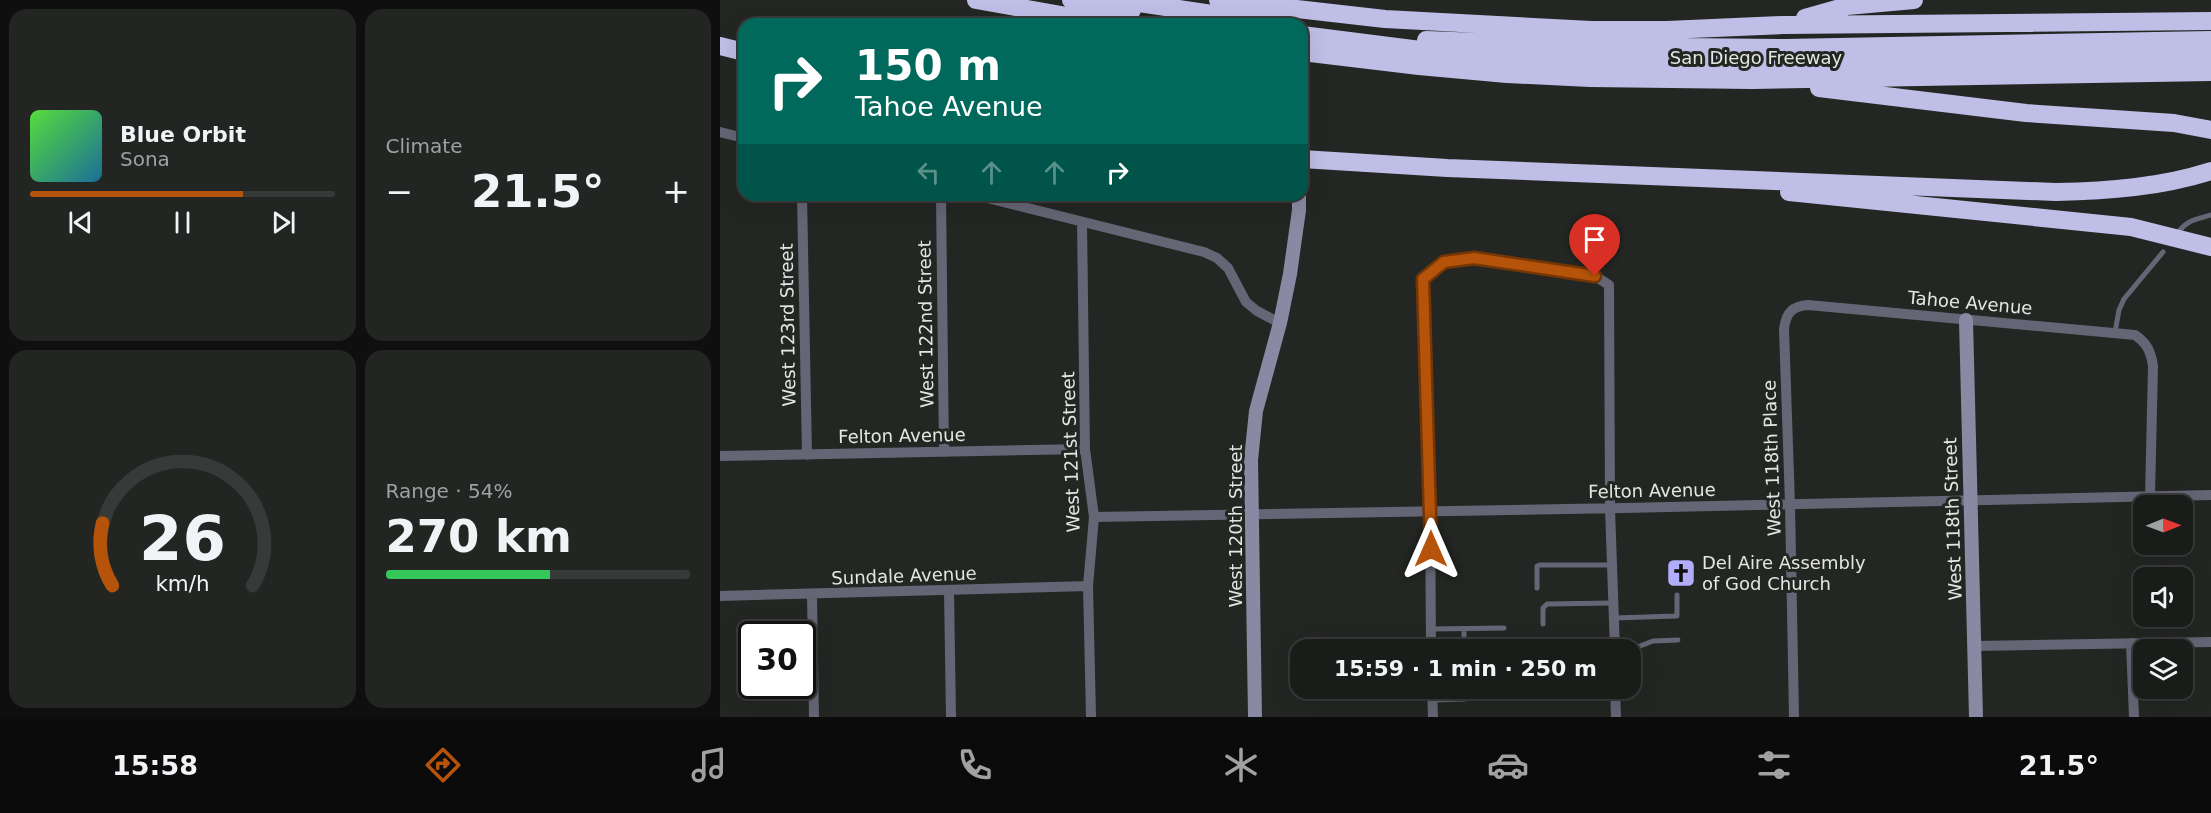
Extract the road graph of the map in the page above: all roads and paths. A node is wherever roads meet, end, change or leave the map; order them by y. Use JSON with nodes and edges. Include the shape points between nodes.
{"nodes":[{"id":1,"x":976,"y":0,"type":"edge"},
{"id":2,"x":1071,"y":0,"type":"edge"},
{"id":3,"x":1119,"y":0,"type":"edge"},
{"id":4,"x":1276,"y":0,"type":"edge"},
{"id":5,"x":1914,"y":0,"type":"edge"},
{"id":6,"x":1230,"y":7,"type":"edge"},
{"id":7,"x":1078,"y":18,"type":"edge"},
{"id":8,"x":1180,"y":18,"type":"edge"},
{"id":9,"x":1262,"y":18,"type":"edge"},
{"id":10,"x":1265,"y":18,"type":"edge"},
{"id":11,"x":1279,"y":18,"type":"edge"},
{"id":12,"x":2211,"y":21,"type":"edge"},
{"id":13,"x":1783,"y":25,"type":"junction"},
{"id":14,"x":1313,"y":33,"type":"edge"},
{"id":15,"x":2211,"y":40,"type":"edge"},
{"id":16,"x":2211,"y":56,"type":"edge"},
{"id":17,"x":2211,"y":72,"type":"edge"},
{"id":18,"x":1752,"y":80,"type":"junction"},
{"id":19,"x":2211,"y":130,"type":"edge"},
{"id":20,"x":720,"y":132,"type":"edge"},
{"id":21,"x":738,"y":136,"type":"edge"},
{"id":22,"x":1308,"y":159,"type":"edge"},
{"id":23,"x":2211,"y":171,"type":"edge"},
{"id":24,"x":1653,"y":177,"type":"junction"},
{"id":25,"x":802,"y":201,"type":"edge"},
{"id":26,"x":941,"y":201,"type":"edge"},
{"id":27,"x":999,"y":201,"type":"edge"},
{"id":28,"x":1299,"y":201,"type":"edge"},
{"id":29,"x":2211,"y":215,"type":"edge"},
{"id":30,"x":1082,"y":222,"type":"junction"},
{"id":31,"x":2179,"y":231,"type":"dead end"},
{"id":32,"x":2211,"y":247,"type":"edge"},
{"id":33,"x":2163,"y":252,"type":"dead end"},
{"id":34,"x":1792,"y":308,"type":"joint"},
{"id":35,"x":1966,"y":320,"type":"junction"},
{"id":36,"x":1280,"y":322,"type":"junction"},
{"id":37,"x":2115,"y":332,"type":"junction"},
{"id":38,"x":1085,"y":448,"type":"junction"},
{"id":39,"x":944,"y":452,"type":"junction"},
{"id":40,"x":807,"y":455,"type":"junction"},
{"id":41,"x":720,"y":456,"type":"edge"},
{"id":42,"x":2150,"y":495,"type":"edge"},
{"id":43,"x":2193,"y":495,"type":"edge"},
{"id":44,"x":2211,"y":495,"type":"edge"},
{"id":45,"x":2133,"y":496,"type":"edge"},
{"id":46,"x":1970,"y":501,"type":"junction"},
{"id":47,"x":1790,"y":504,"type":"junction"},
{"id":48,"x":1610,"y":508,"type":"junction"},
{"id":49,"x":1430,"y":510,"type":"junction"},
{"id":50,"x":1252,"y":514,"type":"junction"},
{"id":51,"x":1094,"y":517,"type":"junction"},
{"id":52,"x":1612,"y":565,"type":"junction"},
{"id":53,"x":1088,"y":586,"type":"junction"},
{"id":54,"x":1538,"y":588,"type":"dead end"},
{"id":55,"x":949,"y":591,"type":"junction"},
{"id":56,"x":812,"y":595,"type":"junction"},
{"id":57,"x":1677,"y":595,"type":"dead end"},
{"id":58,"x":720,"y":596,"type":"edge"},
{"id":59,"x":1614,"y":603,"type":"junction"},
{"id":60,"x":1614,"y":618,"type":"junction"},
{"id":61,"x":1544,"y":624,"type":"dead end"},
{"id":62,"x":1504,"y":628,"type":"dead end"},
{"id":63,"x":1431,"y":629,"type":"junction"},
{"id":64,"x":1464,"y":629,"type":"junction"},
{"id":65,"x":1431,"y":639,"type":"edge"},
{"id":66,"x":1464,"y":639,"type":"edge"},
{"id":67,"x":1614,"y":639,"type":"edge"},
{"id":68,"x":1678,"y":640,"type":"dead end"},
{"id":69,"x":2211,"y":642,"type":"edge"},
{"id":70,"x":2131,"y":643,"type":"junction"},
{"id":71,"x":1641,"y":646,"type":"edge"},
{"id":72,"x":1975,"y":646,"type":"junction"},
{"id":73,"x":1432,"y":699,"type":"edge"},
{"id":74,"x":1615,"y":699,"type":"edge"},
{"id":75,"x":814,"y":717,"type":"edge"},
{"id":76,"x":951,"y":717,"type":"edge"},
{"id":77,"x":1091,"y":717,"type":"edge"},
{"id":78,"x":1255,"y":717,"type":"edge"},
{"id":79,"x":1433,"y":717,"type":"edge"},
{"id":80,"x":1616,"y":717,"type":"edge"},
{"id":81,"x":1794,"y":717,"type":"edge"},
{"id":82,"x":1976,"y":717,"type":"edge"},
{"id":83,"x":2134,"y":717,"type":"edge"}],
"edges":[{"from":1,"to":7,"type":"highway"},
{"from":2,"to":8,"type":"highway"},
{"from":3,"to":6,"type":"highway"},
{"from":4,"to":11,"type":"main road"},
{"from":5,"to":13,"type":"highway","via":[[1847,6]]},
{"from":6,"to":9,"type":"highway"},
{"from":6,"to":10,"type":"highway","name":"San Diego Freeway"},
{"from":12,"to":13,"type":"highway","name":"San Diego Freeway"},
{"from":13,"to":14,"type":"highway","name":"San Diego Freeway","via":[[1591,30],[1436,23]]},
{"from":14,"to":15,"type":"highway","via":[[1598,46],[1785,48]]},
{"from":14,"to":16,"type":"highway","via":[[1452,54],[1587,63],[1855,64]]},
{"from":14,"to":18,"type":"highway","name":"San Diego Freeway","via":[[1507,74]]},
{"from":17,"to":18,"type":"highway","name":"San Diego Freeway"},
{"from":18,"to":19,"type":"highway","via":[[2026,113],[2174,123]]},
{"from":20,"to":21,"type":"street"},
{"from":22,"to":24,"type":"highway"},
{"from":23,"to":24,"type":"highway","via":[[2128,188],[2056,192]]},
{"from":24,"to":32,"type":"highway","via":[[2132,227]]},
{"from":25,"to":40,"type":"street","name":"West 123rd Street"},
{"from":26,"to":39,"type":"street","name":"West 122nd Street"},
{"from":27,"to":30,"type":"street"},
{"from":28,"to":36,"type":"main road","name":"West 120th Street"},
{"from":29,"to":31,"type":"lane","via":[[2185,224]]},
{"from":30,"to":36,"type":"street","via":[[1217,258],[1246,302]]},
{"from":30,"to":38,"type":"street","name":"West 121st Street"},
{"from":33,"to":37,"type":"lane","via":[[2124,299]]},
{"from":34,"to":35,"type":"street","name":"Tahoe Avenue","via":[[1808,305]]},
{"from":34,"to":47,"type":"street","name":"West 118th Place","via":[[1785,317],[1784,329]]},
{"from":35,"to":37,"type":"street","name":"Tahoe Avenue"},
{"from":35,"to":46,"type":"main road","name":"West 118th Street"},
{"from":36,"to":50,"type":"main road","name":"West 120th Street","via":[[1256,411],[1251,460]]},
{"from":37,"to":42,"type":"street","name":"Tahoe Avenue","via":[[2143,341],[2153,366]]},
{"from":38,"to":39,"type":"street","name":"Felton Avenue"},
{"from":38,"to":51,"type":"street","name":"West 121st Street"},
{"from":39,"to":40,"type":"street","name":"Felton Avenue"},
{"from":40,"to":41,"type":"street","name":"Felton Avenue"},
{"from":43,"to":44,"type":"street","name":"Felton Avenue"},
{"from":45,"to":46,"type":"street","name":"Felton Avenue"},
{"from":46,"to":47,"type":"street","name":"Felton Avenue"},
{"from":46,"to":72,"type":"main road","name":"West 118th Street"},
{"from":47,"to":48,"type":"street","name":"Felton Avenue"},
{"from":47,"to":81,"type":"street","name":"West 118th Place"},
{"from":48,"to":49,"type":"street","name":"Felton Avenue"},
{"from":48,"to":49,"type":"street","via":[[1609,285],[1595,276],[1474,258],[1444,262],[1423,279]]},
{"from":48,"to":52,"type":"street"},
{"from":49,"to":50,"type":"street","name":"Felton Avenue"},
{"from":49,"to":63,"type":"street"},
{"from":50,"to":51,"type":"street","name":"Felton Avenue"},
{"from":50,"to":78,"type":"main road","name":"West 120th Street"},
{"from":51,"to":53,"type":"street","name":"West 121st Street"},
{"from":52,"to":54,"type":"lane","via":[[1540,565]]},
{"from":52,"to":59,"type":"street"},
{"from":53,"to":55,"type":"street","name":"Sundale Avenue"},
{"from":53,"to":77,"type":"street","name":"West 121st Street"},
{"from":55,"to":56,"type":"street","name":"Sundale Avenue"},
{"from":55,"to":76,"type":"street"},
{"from":56,"to":58,"type":"street","name":"Sundale Avenue"},
{"from":56,"to":75,"type":"street"},
{"from":57,"to":60,"type":"lane","via":[[1677,616]]},
{"from":59,"to":60,"type":"street"},
{"from":59,"to":61,"type":"lane","via":[[1547,604],[1543,608]]},
{"from":60,"to":67,"type":"street"},
{"from":62,"to":64,"type":"lane"},
{"from":63,"to":64,"type":"lane"},
{"from":63,"to":65,"type":"street"},
{"from":64,"to":66,"type":"lane"},
{"from":68,"to":71,"type":"lane"},
{"from":69,"to":70,"type":"street"},
{"from":70,"to":72,"type":"street"},
{"from":70,"to":83,"type":"street"},
{"from":72,"to":82,"type":"main road","name":"West 118th Street"},
{"from":73,"to":79,"type":"street"},
{"from":74,"to":80,"type":"street"}]}
